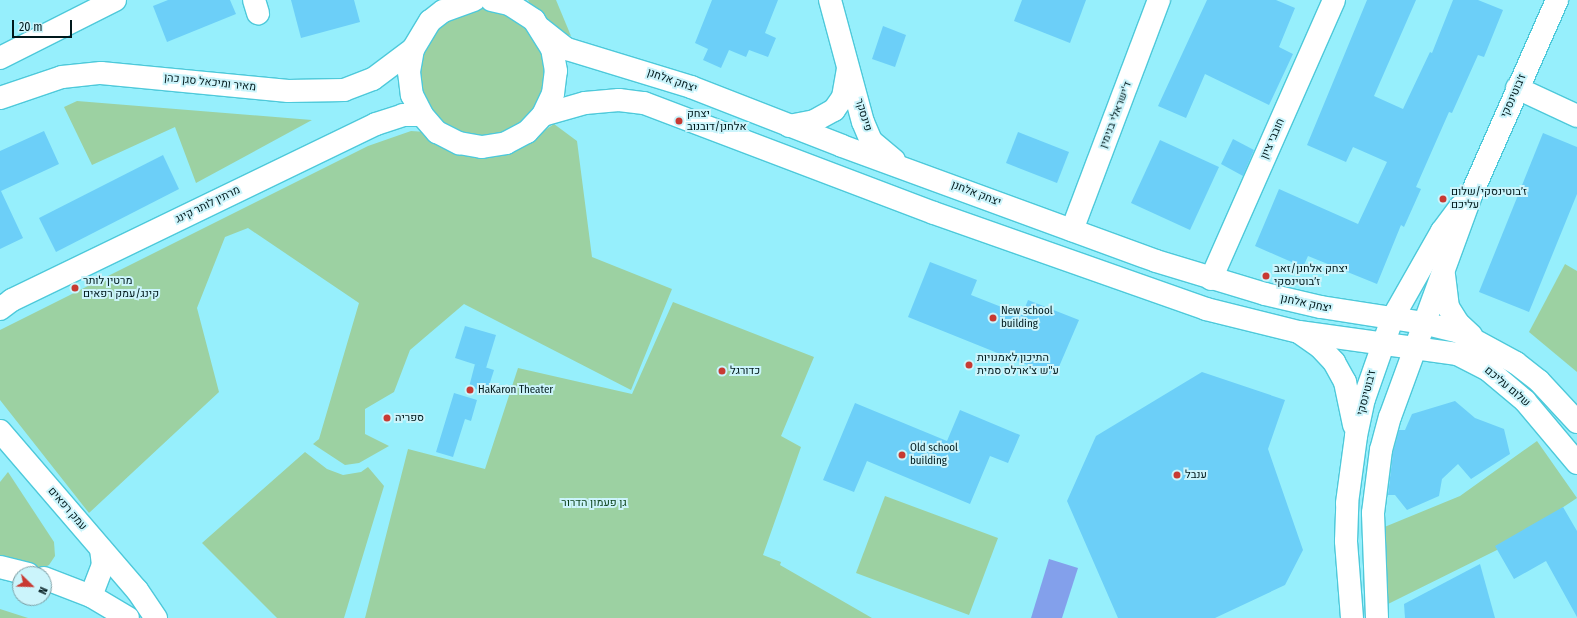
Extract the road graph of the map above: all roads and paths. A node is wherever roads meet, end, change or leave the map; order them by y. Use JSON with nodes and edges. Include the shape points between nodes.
{"nodes":[{"id":1,"x":115,"y":0,"type":"edge"},
{"id":2,"x":474,"y":0,"type":"edge"},
{"id":3,"x":491,"y":0,"type":"edge"},
{"id":4,"x":830,"y":0,"type":"edge"},
{"id":5,"x":1159,"y":0,"type":"edge"},
{"id":6,"x":1334,"y":0,"type":"edge"},
{"id":7,"x":1551,"y":2,"type":"edge"},
{"id":8,"x":522,"y":6,"type":"edge"},
{"id":9,"x":541,"y":29,"type":"junction"},
{"id":10,"x":413,"y":49,"type":"junction"},
{"id":11,"x":0,"y":58,"type":"edge"},
{"id":12,"x":848,"y":69,"type":"junction"},
{"id":13,"x":1518,"y":88,"type":"junction"},
{"id":14,"x":0,"y":98,"type":"edge"},
{"id":15,"x":543,"y":114,"type":"junction"},
{"id":16,"x":422,"y":115,"type":"junction"},
{"id":17,"x":1577,"y":116,"type":"edge"},
{"id":18,"x":789,"y":126,"type":"junction"},
{"id":19,"x":907,"y":169,"type":"junction"},
{"id":20,"x":1472,"y":192,"type":"junction"},
{"id":21,"x":1072,"y":230,"type":"junction"},
{"id":22,"x":1444,"y":274,"type":"junction"},
{"id":23,"x":1211,"y":279,"type":"junction"},
{"id":24,"x":0,"y":309,"type":"edge"},
{"id":25,"x":1392,"y":319,"type":"junction"},
{"id":26,"x":1423,"y":323,"type":"junction"},
{"id":27,"x":1299,"y":332,"type":"junction"},
{"id":28,"x":1475,"y":339,"type":"junction"},
{"id":29,"x":1382,"y":344,"type":"junction"},
{"id":30,"x":1414,"y":347,"type":"junction"},
{"id":31,"x":1577,"y":422,"type":"edge"},
{"id":32,"x":0,"y":430,"type":"edge"},
{"id":33,"x":1356,"y":436,"type":"junction"},
{"id":34,"x":1577,"y":463,"type":"edge"},
{"id":35,"x":101,"y":548,"type":"junction"},
{"id":36,"x":0,"y":567,"type":"edge"},
{"id":37,"x":12,"y":570,"type":"edge"},
{"id":38,"x":52,"y":581,"type":"edge"},
{"id":39,"x":91,"y":596,"type":"junction"},
{"id":40,"x":128,"y":618,"type":"edge"},
{"id":41,"x":138,"y":618,"type":"edge"},
{"id":42,"x":156,"y":618,"type":"edge"},
{"id":43,"x":1352,"y":618,"type":"edge"},
{"id":44,"x":1377,"y":618,"type":"edge"}],
"edges":[{"from":1,"to":11,"type":"street"},
{"from":2,"to":10,"type":"street","via":[[443,11],[430,21]]},
{"from":3,"to":8,"type":"street"},
{"from":4,"to":12,"type":"street","name":"פינסקר"},
{"from":5,"to":21,"type":"street","name":"ד'ישראלי בנימין"},
{"from":6,"to":23,"type":"street","name":"חובבי ציון"},
{"from":7,"to":13,"type":"street","name":"ז'בוטינסקי"},
{"from":8,"to":9,"type":"street"},
{"from":9,"to":15,"type":"street","via":[[552,49],[556,71],[553,94]]},
{"from":9,"to":18,"type":"street","name":"יצחק אלחנן","via":[[567,49],[691,87]]},
{"from":10,"to":14,"type":"street","name":"מאיר ומיכאל סגן כהן","via":[[373,79],[344,90],[288,91],[101,73],[62,77]]},
{"from":10,"to":16,"type":"street","via":[[409,72],[412,95]]},
{"from":12,"to":18,"type":"street","name":"פינסקר","via":[[843,97],[834,110],[814,121]]},
{"from":12,"to":19,"type":"street","name":"פינסקר","via":[[871,141]]},
{"from":13,"to":17,"type":"street"},
{"from":13,"to":20,"type":"street","name":"ז'בוטינסקי"},
{"from":15,"to":16,"type":"street","via":[[527,132],[506,143],[482,147],[458,143],[437,132]]},
{"from":15,"to":27,"type":"street","via":[[585,103],[619,100],[644,103],[695,120],[934,213],[1149,290],[1239,318]]},
{"from":16,"to":24,"type":"street","name":"מרתין לותר קינג","via":[[403,115],[376,124],[12,300]]},
{"from":18,"to":19,"type":"street","name":"יצחק אלחנן"},
{"from":19,"to":21,"type":"street","name":"יצחק אלחנן"},
{"from":20,"to":22,"type":"street","name":"ז'בוטינסקי"},
{"from":20,"to":25,"type":"street","name":"ז'בוטינסקי","via":[[1442,231]]},
{"from":21,"to":23,"type":"street","name":"יצחק אלחנן"},
{"from":22,"to":26,"type":"street","name":"ז'בוטינסקי"},
{"from":22,"to":28,"type":"street","via":[[1448,307],[1458,323]]},
{"from":23,"to":25,"type":"street","name":"יצחק אלחנן","via":[[1321,308]]},
{"from":25,"to":26,"type":"street","name":"יצחק אלחנן"},
{"from":25,"to":29,"type":"street","name":"ז'בוטינסקי"},
{"from":26,"to":28,"type":"street","name":"שלום עליכם"},
{"from":26,"to":30,"type":"street","name":"ז'בוטינסקי"},
{"from":27,"to":29,"type":"street"},
{"from":27,"to":33,"type":"street","via":[[1320,347],[1334,362],[1352,406]]},
{"from":28,"to":31,"type":"street","name":"שלום עליכם","via":[[1516,363],[1539,381]]},
{"from":29,"to":30,"type":"street"},
{"from":29,"to":33,"type":"street","name":"ז'בוטינסקי","via":[[1373,368]]},
{"from":30,"to":34,"type":"street","name":"שלום עליכם","via":[[1457,354],[1487,369],[1525,401]]},
{"from":30,"to":44,"type":"street","name":"ז'בוטינסקי","via":[[1390,417],[1376,482],[1372,532]]},
{"from":32,"to":35,"type":"street","name":"עמק רפאים"},
{"from":33,"to":43,"type":"street","name":"ז'בוטינסקי","via":[[1347,503],[1346,541]]},
{"from":35,"to":39,"type":"street","via":[[103,565]]},
{"from":35,"to":42,"type":"street","name":"עמק רפאים","via":[[137,590]]},
{"from":36,"to":37,"type":"street"},
{"from":38,"to":39,"type":"street"},
{"from":39,"to":40,"type":"street"},
{"from":39,"to":41,"type":"street","via":[[124,606]]}]}
